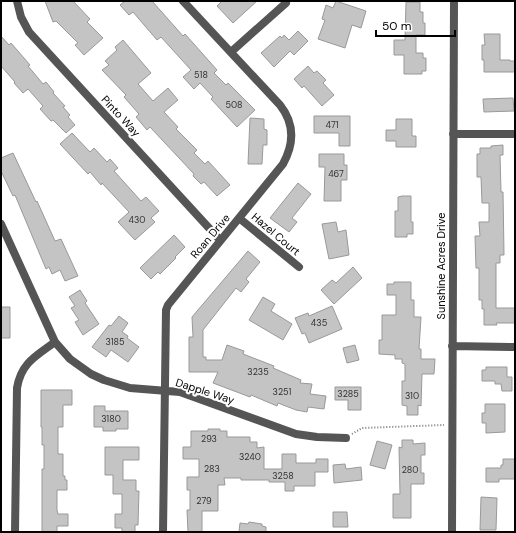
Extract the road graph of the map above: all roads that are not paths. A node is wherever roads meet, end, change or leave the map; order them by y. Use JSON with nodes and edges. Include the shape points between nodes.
{"nodes":[{"id":1,"x":17,"y":1,"type":"edge"},
{"id":2,"x":183,"y":1,"type":"edge"},
{"id":3,"x":454,"y":1,"type":"edge"},
{"id":4,"x":286,"y":3,"type":"dead end"},
{"id":5,"x":231,"y":52,"type":"junction"},
{"id":6,"x":453,"y":134,"type":"junction"},
{"id":7,"x":515,"y":134,"type":"edge"},
{"id":8,"x":239,"y":218,"type":"junction"},
{"id":9,"x":1,"y":224,"type":"edge"},
{"id":10,"x":220,"y":240,"type":"junction"},
{"id":11,"x":299,"y":267,"type":"dead end"},
{"id":12,"x":55,"y":342,"type":"junction"},
{"id":13,"x":452,"y":346,"type":"junction"},
{"id":14,"x":515,"y":346,"type":"edge"},
{"id":15,"x":164,"y":390,"type":"junction"},
{"id":16,"x":346,"y":438,"type":"road end"},
{"id":17,"x":15,"y":532,"type":"edge"},
{"id":18,"x":163,"y":532,"type":"edge"},
{"id":19,"x":452,"y":532,"type":"edge"}],
"edges":[{"from":1,"to":10,"type":"street","name":"Pinto Way","via":[[21,17],[29,32]]},
{"from":2,"to":5,"type":"street","name":"Roan Drive"},
{"from":3,"to":6,"type":"street","name":"Sunshine Acres Drive"},
{"from":4,"to":5,"type":"street"},
{"from":5,"to":8,"type":"street","name":"Roan Drive","via":[[284,110],[292,134],[283,164]]},
{"from":6,"to":7,"type":"street"},
{"from":6,"to":13,"type":"street","name":"Sunshine Acres Drive"},
{"from":8,"to":10,"type":"street","name":"Roan Drive"},
{"from":8,"to":11,"type":"street","name":"Hazel Court"},
{"from":9,"to":12,"type":"street","name":"Dapple Way"},
{"from":10,"to":15,"type":"street","name":"Roan Drive","via":[[166,310]]},
{"from":12,"to":15,"type":"street","name":"Dapple Way","via":[[70,359],[104,380],[130,388]]},
{"from":12,"to":17,"type":"street","via":[[22,370],[17,388]]},
{"from":13,"to":14,"type":"street"},
{"from":13,"to":19,"type":"street","name":"Sunshine Acres Drive"},
{"from":15,"to":16,"type":"street","name":"Dapple Way","via":[[180,392],[296,434]]},
{"from":15,"to":18,"type":"street","name":"Roan Drive"}]}
